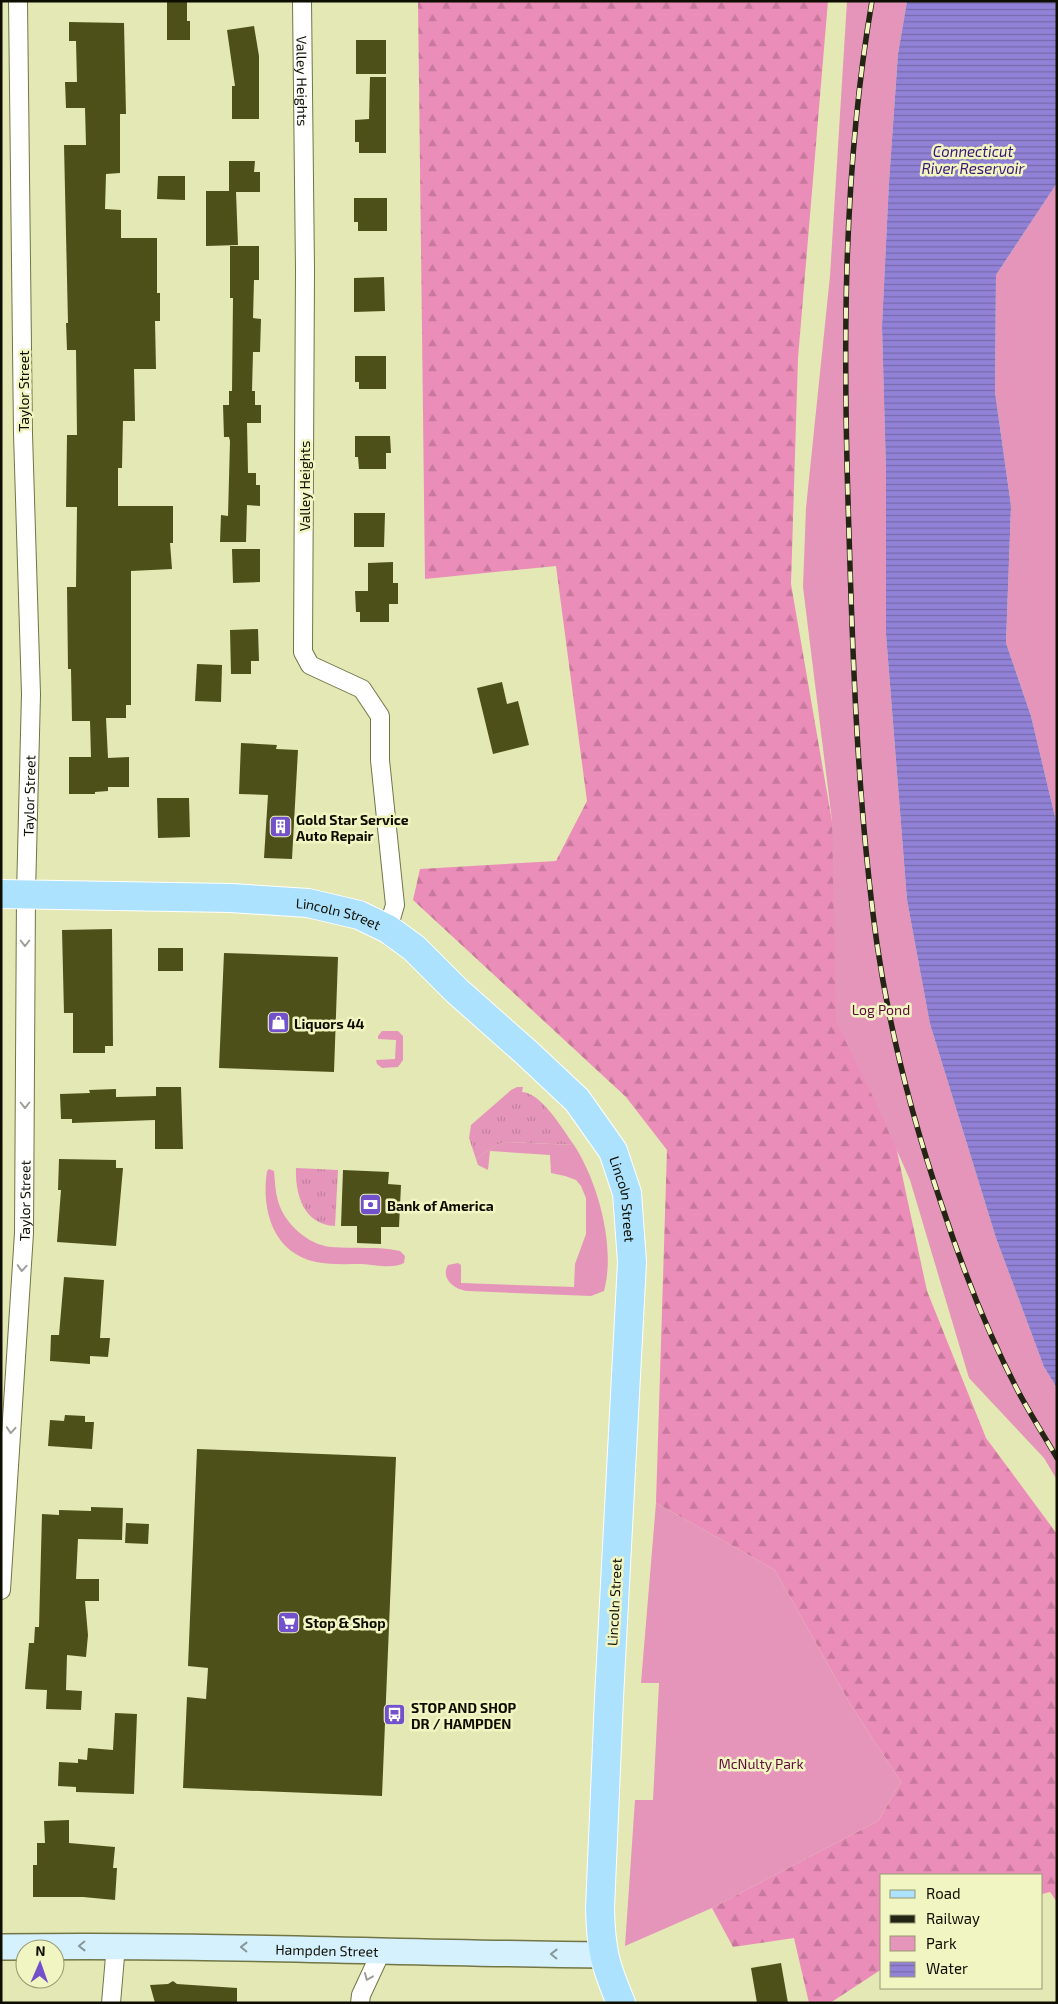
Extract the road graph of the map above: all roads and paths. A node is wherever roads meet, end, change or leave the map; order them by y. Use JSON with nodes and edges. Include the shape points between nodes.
{"nodes":[{"id":1,"x":18,"y":1,"type":"edge"},
{"id":2,"x":302,"y":1,"type":"edge"},
{"id":3,"x":13,"y":894,"type":"edge"},
{"id":4,"x":388,"y":929,"type":"junction"},
{"id":5,"x":1,"y":1590,"type":"edge"},
{"id":6,"x":116,"y":1946,"type":"junction"},
{"id":7,"x":1,"y":1947,"type":"edge"},
{"id":8,"x":381,"y":1952,"type":"junction"},
{"id":9,"x":603,"y":1955,"type":"junction"},
{"id":10,"x":111,"y":2003,"type":"edge"},
{"id":11,"x":360,"y":2003,"type":"edge"},
{"id":12,"x":621,"y":2003,"type":"edge"}],
"edges":[{"from":1,"to":3,"type":"street","name":"Taylor Street","via":[[23,434],[31,694]]},
{"from":2,"to":4,"type":"street","name":"Valley Heights","via":[[305,260],[303,652],[310,665],[362,689],[380,716],[380,760],[395,905]]},
{"from":3,"to":4,"type":"main road","name":"Lincoln Street","via":[[231,898],[308,903],[359,915]]},
{"from":3,"to":5,"type":"street","name":"Taylor Street","one_way":true,"via":[[24,1233]]},
{"from":4,"to":9,"type":"main road","name":"Lincoln Street","via":[[414,948],[577,1100],[613,1152],[627,1193],[632,1262],[601,1877]]},
{"from":6,"to":7,"type":"main road","name":"Hampden Street","one_way":true},
{"from":8,"to":6,"type":"main road","name":"Hampden Street","one_way":true},
{"from":6,"to":10,"type":"street"},
{"from":9,"to":8,"type":"main road","name":"Hampden Street","one_way":true},
{"from":8,"to":11,"type":"street","one_way":true,"via":[[360,1995]]},
{"from":9,"to":12,"type":"main road"}]}
